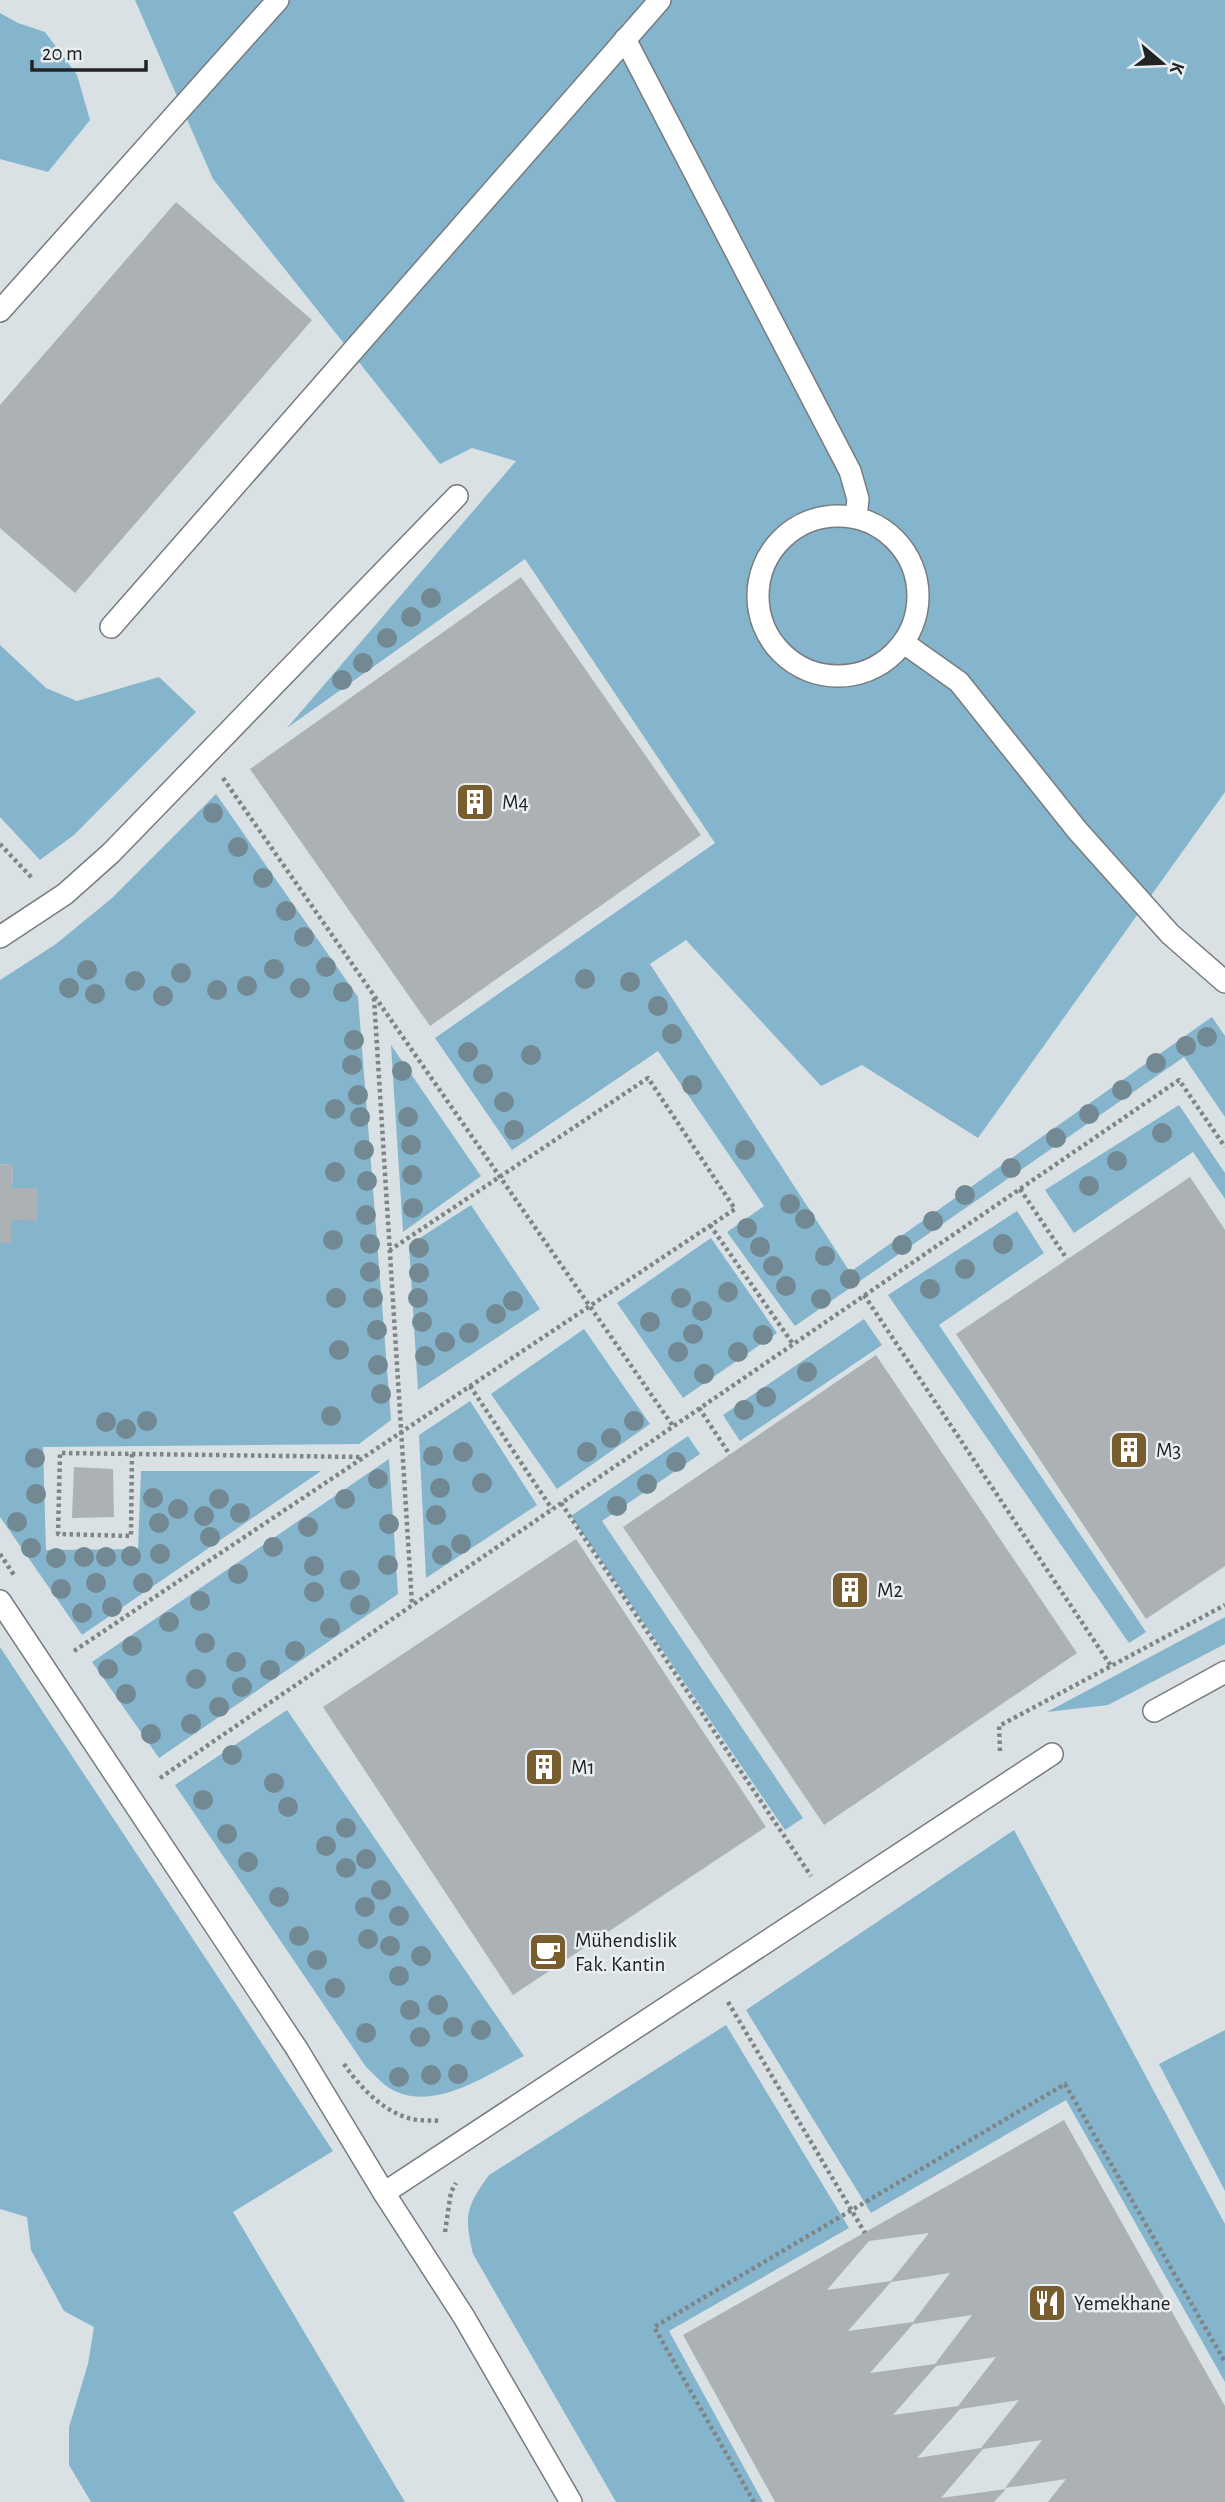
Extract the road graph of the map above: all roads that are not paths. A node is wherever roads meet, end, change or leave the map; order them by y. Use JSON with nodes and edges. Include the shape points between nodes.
{"nodes":[{"id":1,"x":278,"y":0,"type":"edge"},
{"id":2,"x":660,"y":0,"type":"edge"},
{"id":3,"x":625,"y":39,"type":"junction"},
{"id":4,"x":0,"y":311,"type":"edge"},
{"id":5,"x":457,"y":496,"type":"dead end"},
{"id":6,"x":856,"y":517,"type":"junction"},
{"id":7,"x":111,"y":626,"type":"dead end"},
{"id":8,"x":904,"y":643,"type":"junction"},
{"id":9,"x":0,"y":937,"type":"edge"},
{"id":10,"x":1225,"y":982,"type":"edge"},
{"id":11,"x":0,"y":1601,"type":"edge"},
{"id":12,"x":1225,"y":1672,"type":"edge"},
{"id":13,"x":1154,"y":1711,"type":"dead end"},
{"id":14,"x":1052,"y":1754,"type":"dead end"},
{"id":15,"x":384,"y":2193,"type":"junction"},
{"id":16,"x":571,"y":2502,"type":"edge"}],
"edges":[{"from":1,"to":4,"type":"lane"},
{"from":2,"to":3,"type":"lane"},
{"from":3,"to":6,"type":"lane","via":[[850,471],[858,499]]},
{"from":3,"to":7,"type":"lane"},
{"from":5,"to":9,"type":"lane","via":[[111,853],[65,894]]},
{"from":6,"to":8,"type":"lane","via":[[880,527],[900,544],[913,566],[919,592],[915,619]]},
{"from":6,"to":8,"type":"lane","via":[[830,516],[805,523],[783,538],[768,558],[759,583],[759,609],[767,634],[783,655],[806,670],[832,676],[860,674],[884,662]]},
{"from":8,"to":10,"type":"lane","via":[[960,682],[1077,830],[1170,934]]},
{"from":11,"to":15,"type":"lane","via":[[298,2049]]},
{"from":12,"to":13,"type":"lane"},
{"from":14,"to":15,"type":"lane"},
{"from":15,"to":16,"type":"lane","via":[[464,2317]]}]}
